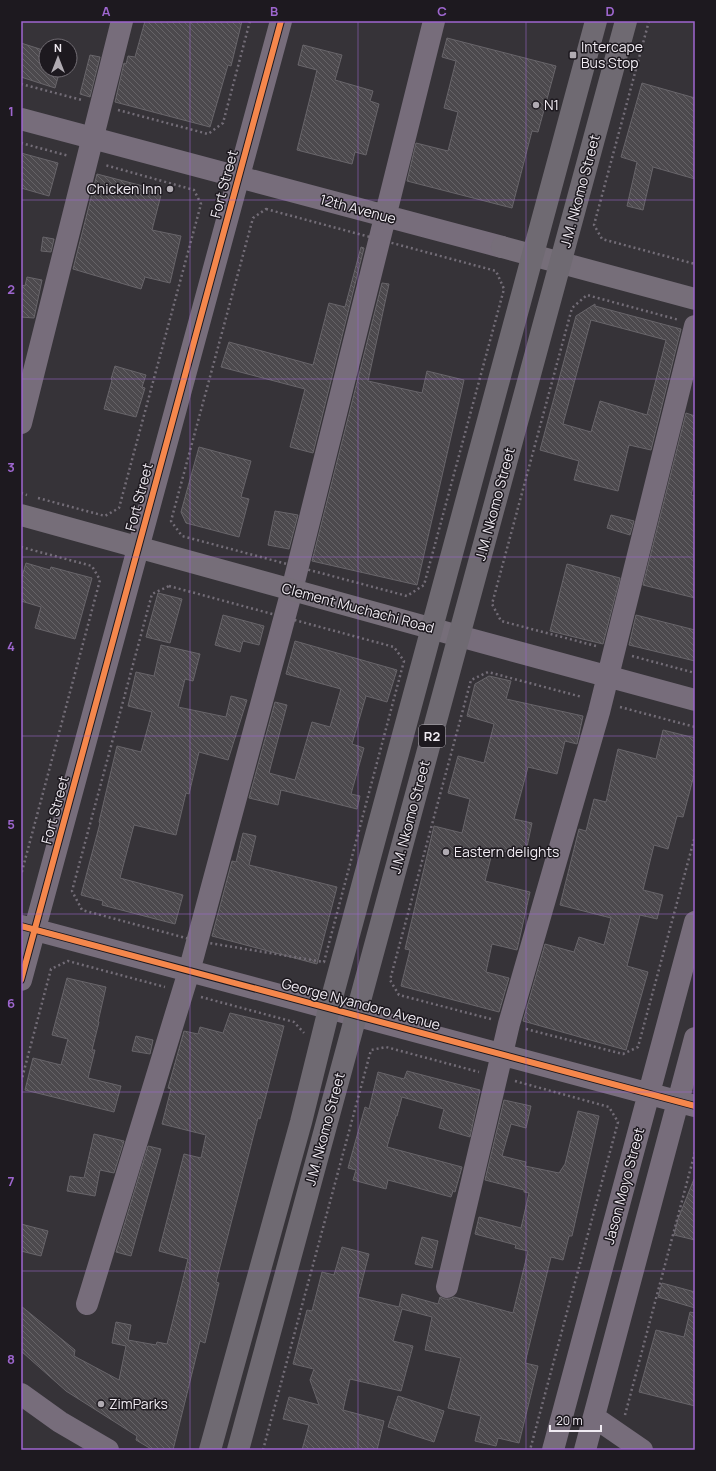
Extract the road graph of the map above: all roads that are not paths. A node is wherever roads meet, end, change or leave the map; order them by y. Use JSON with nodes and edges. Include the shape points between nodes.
{"nodes":[{"id":1,"x":122,"y":21,"type":"edge"},
{"id":2,"x":281,"y":21,"type":"edge"},
{"id":3,"x":434,"y":21,"type":"edge"},
{"id":4,"x":596,"y":21,"type":"edge"},
{"id":5,"x":626,"y":21,"type":"edge"},
{"id":6,"x":21,"y":118,"type":"edge"},
{"id":7,"x":93,"y":138,"type":"junction"},
{"id":8,"x":239,"y":177,"type":"junction"},
{"id":9,"x":385,"y":216,"type":"junction"},
{"id":10,"x":502,"y":247,"type":"joint"},
{"id":11,"x":532,"y":255,"type":"junction"},
{"id":12,"x":560,"y":263,"type":"junction"},
{"id":13,"x":695,"y":299,"type":"edge"},
{"id":14,"x":687,"y":323,"type":"edge"},
{"id":15,"x":21,"y":423,"type":"edge"},
{"id":16,"x":25,"y":505,"type":"edge"},
{"id":17,"x":138,"y":547,"type":"junction"},
{"id":18,"x":292,"y":590,"type":"junction"},
{"id":19,"x":432,"y":628,"type":"junction"},
{"id":20,"x":459,"y":636,"type":"junction"},
{"id":21,"x":608,"y":676,"type":"junction"},
{"id":22,"x":695,"y":700,"type":"edge"},
{"id":23,"x":695,"y":922,"type":"edge"},
{"id":24,"x":28,"y":927,"type":"edge"},
{"id":25,"x":189,"y":970,"type":"junction"},
{"id":26,"x":21,"y":980,"type":"edge"},
{"id":27,"x":329,"y":1008,"type":"junction"},
{"id":28,"x":356,"y":1015,"type":"junction"},
{"id":29,"x":695,"y":1038,"type":"edge"},
{"id":30,"x":501,"y":1054,"type":"junction"},
{"id":31,"x":649,"y":1094,"type":"junction"},
{"id":32,"x":687,"y":1104,"type":"edge"},
{"id":33,"x":447,"y":1287,"type":"dead end"},
{"id":34,"x":87,"y":1304,"type":"dead end"},
{"id":35,"x":21,"y":1394,"type":"edge"},
{"id":36,"x":594,"y":1417,"type":"junction"},
{"id":37,"x":108,"y":1450,"type":"edge"},
{"id":38,"x":210,"y":1450,"type":"edge"},
{"id":39,"x":238,"y":1450,"type":"edge"},
{"id":40,"x":553,"y":1450,"type":"edge"},
{"id":41,"x":585,"y":1450,"type":"edge"},
{"id":42,"x":642,"y":1450,"type":"edge"}],
"edges":[{"from":1,"to":7,"type":"street"},
{"from":2,"to":8,"type":"street","name":"Fort Street"},
{"from":3,"to":9,"type":"street"},
{"from":4,"to":11,"type":"highway","name":"J.M. Nkomo Street","number":"R2"},
{"from":5,"to":12,"type":"highway","name":"J.M. Nkomo Street","number":"R2"},
{"from":6,"to":7,"type":"street","name":"12th Avenue"},
{"from":7,"to":8,"type":"street","name":"12th Avenue"},
{"from":7,"to":15,"type":"street"},
{"from":8,"to":9,"type":"street","name":"12th Avenue"},
{"from":8,"to":17,"type":"street","name":"Fort Street"},
{"from":9,"to":10,"type":"street","name":"12th Avenue"},
{"from":9,"to":18,"type":"street"},
{"from":10,"to":11,"type":"main road","name":"12th Avenue"},
{"from":11,"to":12,"type":"main road","name":"12th Avenue"},
{"from":11,"to":19,"type":"highway","name":"J.M. Nkomo Street","number":"R2"},
{"from":12,"to":13,"type":"main road","name":"12th Avenue"},
{"from":12,"to":20,"type":"highway","name":"J.M. Nkomo Street","number":"R2"},
{"from":14,"to":21,"type":"street"},
{"from":16,"to":17,"type":"main road","name":"Clement Muchachi Road"},
{"from":17,"to":18,"type":"main road","name":"Clement Muchachi Road"},
{"from":17,"to":24,"type":"street","name":"Fort Street"},
{"from":18,"to":19,"type":"main road","name":"Clement Muchachi Road"},
{"from":18,"to":25,"type":"street"},
{"from":19,"to":20,"type":"main road","name":"Clement Muchachi Road"},
{"from":19,"to":27,"type":"highway","name":"J.M. Nkomo Street","number":"R2"},
{"from":20,"to":21,"type":"street","name":"Clement Muchachi Road"},
{"from":20,"to":28,"type":"highway","name":"J.M. Nkomo Street","number":"R2"},
{"from":21,"to":22,"type":"street","name":"Clement Muchachi Road"},
{"from":21,"to":30,"type":"street"},
{"from":23,"to":31,"type":"street","name":"Jason Moyo Street"},
{"from":24,"to":25,"type":"street","name":"George Nyandoro Avenue"},
{"from":24,"to":26,"type":"street","name":"Fort Street"},
{"from":25,"to":27,"type":"street","name":"George Nyandoro Avenue"},
{"from":25,"to":34,"type":"street"},
{"from":27,"to":28,"type":"street","name":"George Nyandoro Avenue"},
{"from":27,"to":38,"type":"highway","name":"J.M. Nkomo Street","number":"R2","via":[[301,1122]]},
{"from":28,"to":30,"type":"street","name":"George Nyandoro Avenue"},
{"from":28,"to":39,"type":"highway","name":"J.M. Nkomo Street","number":"R2"},
{"from":29,"to":32,"type":"street"},
{"from":30,"to":31,"type":"street","name":"George Nyandoro Avenue"},
{"from":30,"to":33,"type":"street"},
{"from":31,"to":32,"type":"street","name":"George Nyandoro Avenue"},
{"from":31,"to":40,"type":"street","name":"Jason Moyo Street"},
{"from":32,"to":36,"type":"street"},
{"from":35,"to":37,"type":"street","via":[[60,1422]]},
{"from":36,"to":41,"type":"street"},
{"from":36,"to":42,"type":"street"}]}
